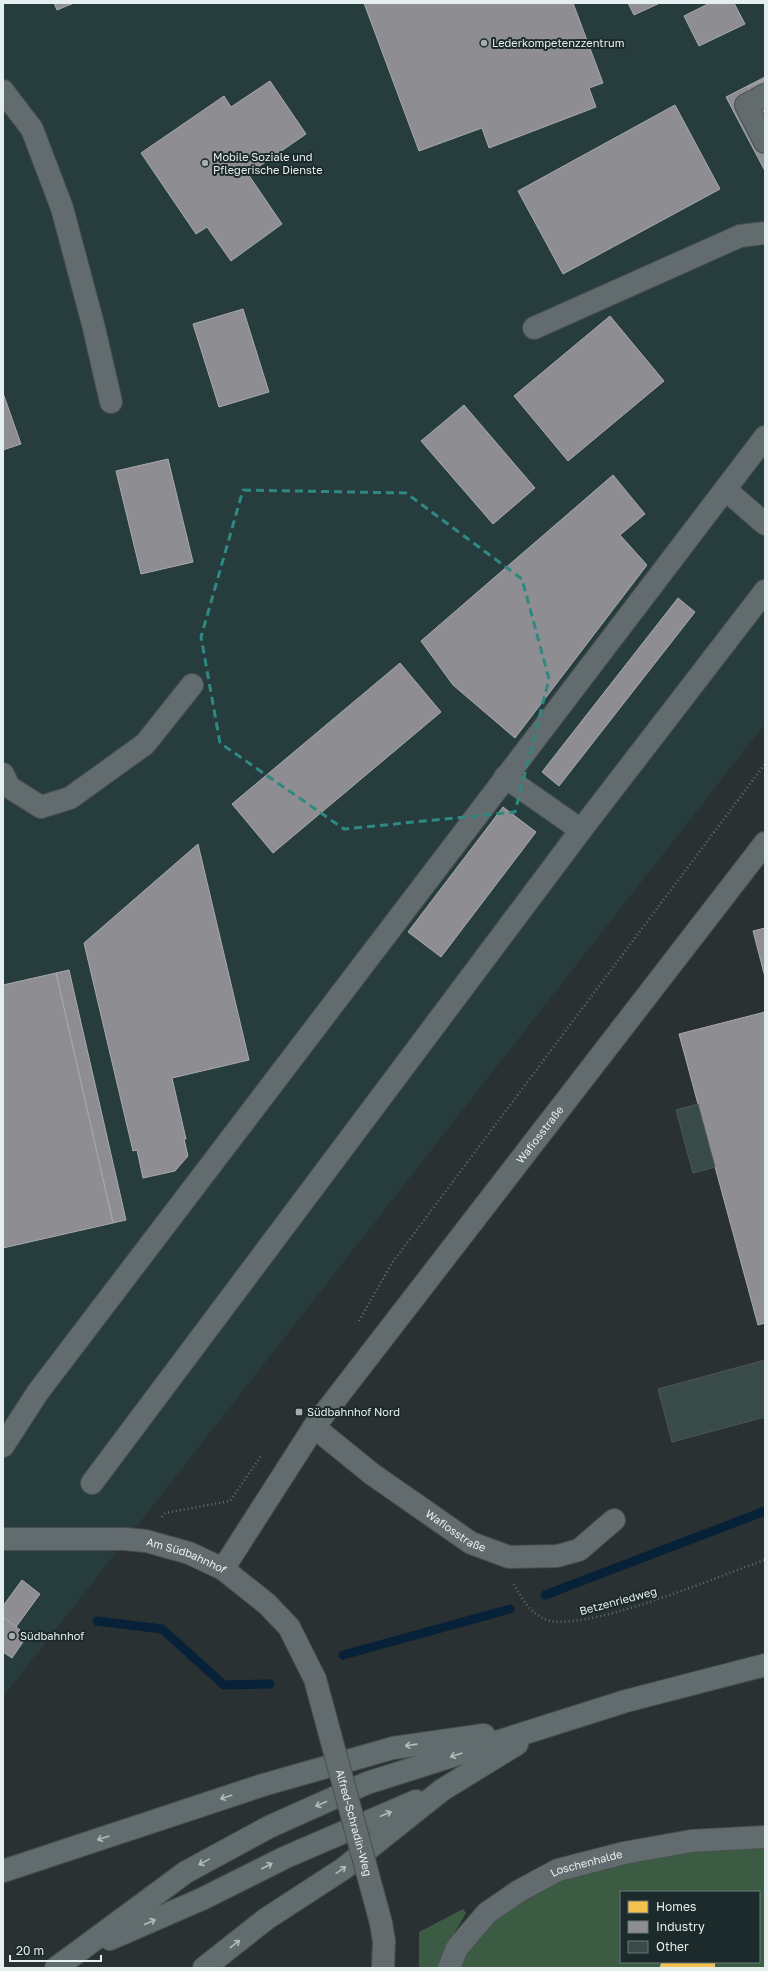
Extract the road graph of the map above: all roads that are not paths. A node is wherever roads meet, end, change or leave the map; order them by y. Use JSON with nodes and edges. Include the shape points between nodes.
{"nodes":[{"id":1,"x":3,"y":91,"type":"edge"},
{"id":2,"x":765,"y":95,"type":"edge"},
{"id":3,"x":765,"y":142,"type":"edge"},
{"id":4,"x":765,"y":233,"type":"edge"},
{"id":5,"x":534,"y":328,"type":"dead end"},
{"id":6,"x":112,"y":402,"type":"dead end"},
{"id":7,"x":765,"y":437,"type":"edge"},
{"id":8,"x":726,"y":490,"type":"junction"},
{"id":9,"x":765,"y":524,"type":"edge"},
{"id":10,"x":765,"y":590,"type":"edge"},
{"id":11,"x":192,"y":684,"type":"dead end"},
{"id":12,"x":3,"y":774,"type":"edge"},
{"id":13,"x":505,"y":777,"type":"junction"},
{"id":14,"x":581,"y":830,"type":"junction"},
{"id":15,"x":765,"y":843,"type":"edge"},
{"id":16,"x":314,"y":1427,"type":"junction"},
{"id":17,"x":3,"y":1446,"type":"edge"},
{"id":18,"x":92,"y":1483,"type":"dead end"},
{"id":19,"x":614,"y":1520,"type":"dead end"},
{"id":20,"x":3,"y":1539,"type":"edge"},
{"id":21,"x":223,"y":1569,"type":"junction"},
{"id":22,"x":765,"y":1664,"type":"edge"},
{"id":23,"x":315,"y":1679,"type":"joint"},
{"id":24,"x":546,"y":1726,"type":"junction"},
{"id":25,"x":442,"y":1790,"type":"junction"},
{"id":26,"x":765,"y":1837,"type":"edge"},
{"id":27,"x":3,"y":1871,"type":"edge"},
{"id":28,"x":76,"y":1954,"type":"junction"},
{"id":29,"x":56,"y":1968,"type":"edge"},
{"id":30,"x":204,"y":1968,"type":"edge"},
{"id":31,"x":383,"y":1968,"type":"edge"},
{"id":32,"x":449,"y":1968,"type":"edge"}],
"edges":[{"from":1,"to":6,"type":"street","via":[[32,129],[62,208]]},
{"from":2,"to":3,"type":"street","via":[[746,105]]},
{"from":4,"to":5,"type":"street","via":[[740,236]]},
{"from":7,"to":8,"type":"street"},
{"from":8,"to":9,"type":"street"},
{"from":8,"to":13,"type":"street"},
{"from":10,"to":14,"type":"street"},
{"from":11,"to":12,"type":"street","via":[[145,744],[70,798],[41,807],[9,787]]},
{"from":13,"to":14,"type":"street"},
{"from":13,"to":17,"type":"street","via":[[38,1392]]},
{"from":14,"to":18,"type":"street"},
{"from":15,"to":16,"type":"street","name":"Wafiosstraße"},
{"from":16,"to":19,"type":"street","name":"Wafiosstraße","via":[[372,1474],[471,1543],[509,1557],[557,1556],[579,1550]]},
{"from":16,"to":21,"type":"street","name":"Wafiosstraße"},
{"from":20,"to":21,"type":"street","name":"Am Südbahnhof","via":[[146,1541],[189,1553]]},
{"from":21,"to":23,"type":"street","name":"Am Südbahnhof","via":[[268,1604],[290,1627]]},
{"from":22,"to":24,"type":"main road","via":[[626,1701]]},
{"from":23,"to":31,"type":"street","name":"Alfred-Schradin-Weg","bridge":true,"via":[[381,1923],[384,1941]]},
{"from":24,"to":25,"type":"main road"},
{"from":24,"to":27,"type":"main road","one_way":true,"via":[[393,1748],[263,1785]]},
{"from":24,"to":28,"type":"main road","one_way":true,"via":[[367,1783],[269,1827],[186,1872]]},
{"from":28,"to":25,"type":"main road","one_way":true,"via":[[202,1899],[286,1857]]},
{"from":30,"to":25,"type":"main road","one_way":true,"via":[[266,1919],[343,1869]]},
{"from":26,"to":32,"type":"street","name":"Loschenhalde","via":[[691,1841],[624,1853],[558,1870],[519,1891],[488,1913],[457,1948]]},
{"from":28,"to":29,"type":"main road"}]}
